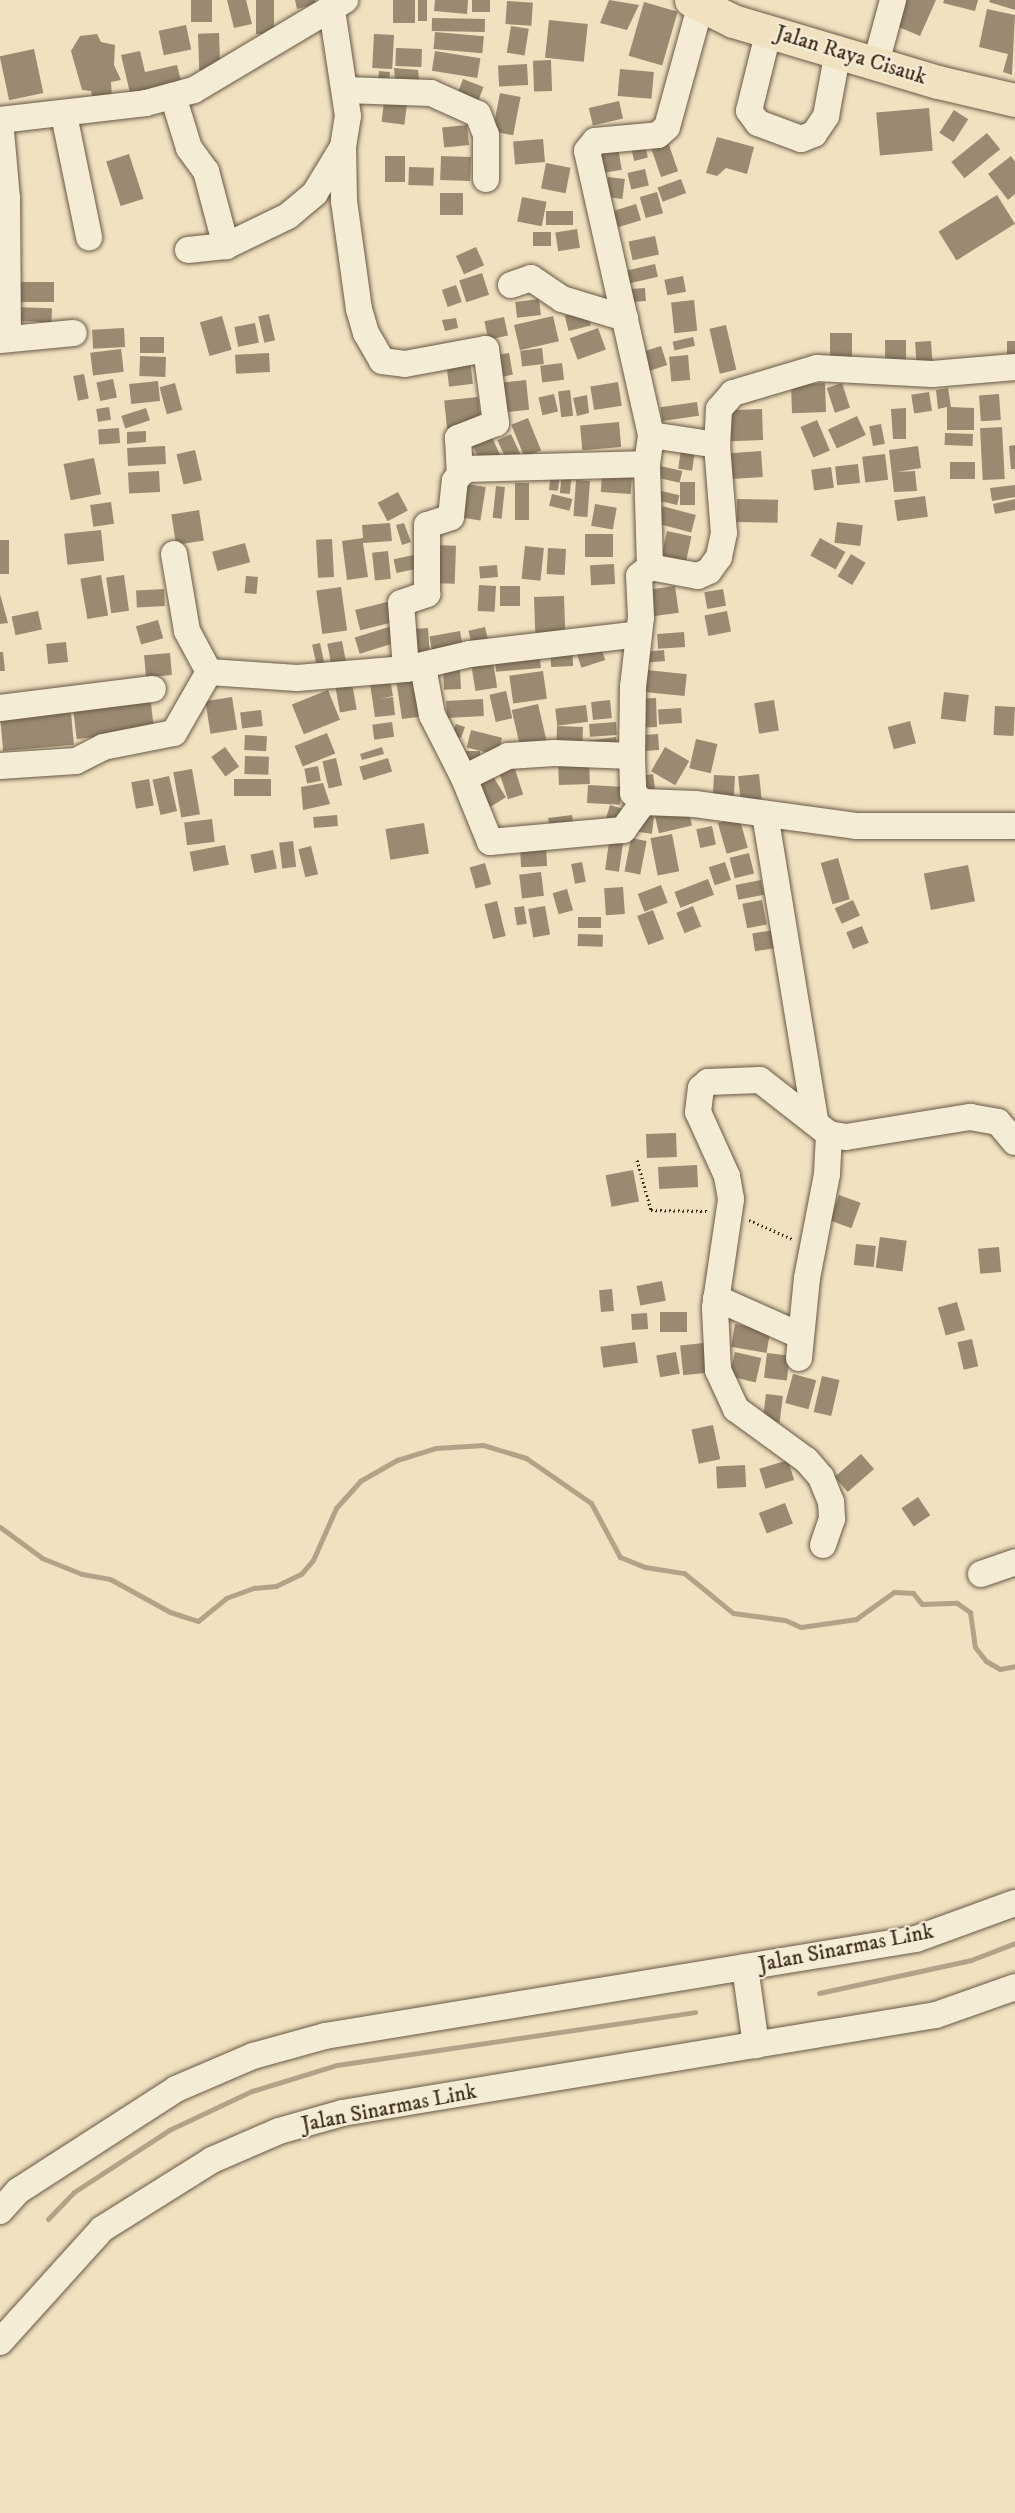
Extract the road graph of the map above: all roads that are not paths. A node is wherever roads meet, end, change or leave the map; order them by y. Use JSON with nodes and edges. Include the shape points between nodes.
{"nodes":[{"id":1,"x":893,"y":0,"type":"edge"},
{"id":2,"x":706,"y":2,"type":"edge"},
{"id":3,"x":339,"y":5,"type":"edge"},
{"id":4,"x":770,"y":30,"type":"junction"},
{"id":5,"x":880,"y":48,"type":"junction"},
{"id":6,"x":838,"y":51,"type":"junction"},
{"id":7,"x":345,"y":90,"type":"junction"},
{"id":8,"x":1015,"y":91,"type":"edge"},
{"id":9,"x":173,"y":96,"type":"junction"},
{"id":10,"x":1015,"y":100,"type":"edge"},
{"id":11,"x":64,"y":115,"type":"junction"},
{"id":12,"x":0,"y":120,"type":"edge"},
{"id":13,"x":343,"y":147,"type":"junction"},
{"id":14,"x":486,"y":179,"type":"dead end"},
{"id":15,"x":89,"y":237,"type":"dead end"},
{"id":16,"x":226,"y":246,"type":"junction"},
{"id":17,"x":188,"y":250,"type":"dead end"},
{"id":18,"x":511,"y":285,"type":"dead end"},
{"id":19,"x":625,"y":318,"type":"junction"},
{"id":20,"x":74,"y":333,"type":"dead end"},
{"id":21,"x":4,"y":340,"type":"edge"},
{"id":22,"x":1015,"y":367,"type":"edge"},
{"id":23,"x":651,"y":435,"type":"junction"},
{"id":24,"x":717,"y":445,"type":"junction"},
{"id":25,"x":647,"y":464,"type":"junction"},
{"id":26,"x":460,"y":474,"type":"junction"},
{"id":27,"x":174,"y":554,"type":"dead end"},
{"id":28,"x":650,"y":567,"type":"junction"},
{"id":29,"x":639,"y":634,"type":"junction"},
{"id":30,"x":415,"y":668,"type":"junction"},
{"id":31,"x":209,"y":672,"type":"junction"},
{"id":32,"x":153,"y":689,"type":"dead end"},
{"id":33,"x":0,"y":708,"type":"edge"},
{"id":34,"x":632,"y":756,"type":"junction"},
{"id":35,"x":0,"y":766,"type":"edge"},
{"id":36,"x":464,"y":778,"type":"junction"},
{"id":37,"x":642,"y":802,"type":"junction"},
{"id":38,"x":765,"y":814,"type":"junction"},
{"id":39,"x":1015,"y":826,"type":"edge"},
{"id":40,"x":822,"y":1128,"type":"junction"},
{"id":41,"x":1015,"y":1142,"type":"edge"},
{"id":42,"x":716,"y":1298,"type":"junction"},
{"id":43,"x":823,"y":1545,"type":"dead end"},
{"id":44,"x":1015,"y":1563,"type":"edge"},
{"id":45,"x":981,"y":1574,"type":"dead end"},
{"id":46,"x":1015,"y":1903,"type":"edge"},
{"id":47,"x":745,"y":1967,"type":"junction"},
{"id":48,"x":1015,"y":1987,"type":"edge"},
{"id":49,"x":756,"y":2045,"type":"junction"},
{"id":50,"x":0,"y":2211,"type":"edge"},
{"id":51,"x":5,"y":2328,"type":"edge"}],
"edges":[{"from":1,"to":5,"type":"street"},
{"from":2,"to":4,"type":"main road","name":"Jalan Raya Cisauk"},
{"from":2,"to":5,"type":"main road","name":"Jalan Raya Cisauk"},
{"from":2,"to":19,"type":"street","via":[[667,127],[658,135],[595,141],[587,151]]},
{"from":3,"to":7,"type":"street"},
{"from":3,"to":9,"type":"street","via":[[194,90]]},
{"from":4,"to":6,"type":"main road","name":"Jalan Raya Cisauk"},
{"from":4,"to":6,"type":"street","via":[[749,111],[758,123],[801,139],[814,134],[826,116]]},
{"from":5,"to":8,"type":"main road","name":"Jalan Raya Cisauk"},
{"from":6,"to":10,"type":"main road","name":"Jalan Raya Cisauk"},
{"from":7,"to":13,"type":"street","via":[[348,116]]},
{"from":7,"to":14,"type":"street","via":[[431,93],[478,114],[486,135]]},
{"from":9,"to":11,"type":"street"},
{"from":9,"to":16,"type":"street","via":[[189,148],[206,171]]},
{"from":11,"to":12,"type":"street"},
{"from":11,"to":15,"type":"street"},
{"from":12,"to":21,"type":"street","via":[[7,198]]},
{"from":13,"to":16,"type":"street","via":[[315,193],[288,216]]},
{"from":13,"to":26,"type":"street","via":[[344,201],[359,309],[366,333],[382,362],[405,364],[486,349],[496,423],[458,438]]},
{"from":16,"to":17,"type":"street"},
{"from":18,"to":19,"type":"street","via":[[531,278],[562,299]]},
{"from":19,"to":23,"type":"street"},
{"from":20,"to":21,"type":"street"},
{"from":22,"to":24,"type":"street","via":[[932,374],[818,368],[733,393],[719,409]]},
{"from":23,"to":24,"type":"street"},
{"from":23,"to":25,"type":"street"},
{"from":24,"to":28,"type":"street","via":[[724,504],[719,557],[709,571],[698,576]]},
{"from":25,"to":26,"type":"street","via":[[468,469]]},
{"from":25,"to":28,"type":"street"},
{"from":26,"to":30,"type":"street","via":[[455,481],[451,517],[427,525],[428,594],[401,603]]},
{"from":27,"to":31,"type":"street","via":[[187,631]]},
{"from":28,"to":29,"type":"street","via":[[639,576]]},
{"from":29,"to":30,"type":"street","via":[[470,654]]},
{"from":29,"to":34,"type":"street"},
{"from":30,"to":31,"type":"street","via":[[297,678]]},
{"from":30,"to":36,"type":"street","via":[[432,715]]},
{"from":31,"to":35,"type":"street","via":[[174,733],[103,747],[76,761]]},
{"from":32,"to":33,"type":"street"},
{"from":34,"to":36,"type":"street","via":[[508,756]]},
{"from":34,"to":37,"type":"street","via":[[633,793]]},
{"from":36,"to":37,"type":"street","via":[[487,838],[494,843],[623,830]]},
{"from":37,"to":38,"type":"street"},
{"from":38,"to":39,"type":"street","via":[[856,826]]},
{"from":38,"to":40,"type":"street"},
{"from":40,"to":41,"type":"street","via":[[846,1137],[970,1117],[998,1122]]},
{"from":40,"to":42,"type":"street","via":[[800,1347]]},
{"from":40,"to":42,"type":"street","via":[[760,1080],[708,1082],[701,1088],[698,1112],[727,1176],[731,1199]]},
{"from":42,"to":43,"type":"street","via":[[718,1370],[726,1391],[736,1409],[806,1460],[821,1477],[831,1502],[832,1519]]},
{"from":44,"to":45,"type":"street"},
{"from":46,"to":47,"type":"street","name":"Jalan Sinarmas Link","via":[[916,1939]]},
{"from":47,"to":49,"type":"street","name":"Jalan Sinarmas Link"},
{"from":47,"to":50,"type":"street","name":"Jalan Sinarmas Link","via":[[325,2036],[253,2056],[176,2089],[18,2191]]},
{"from":48,"to":49,"type":"street","name":"Jalan Sinarmas Link","via":[[936,2015]]},
{"from":49,"to":51,"type":"street","name":"Jalan Sinarmas Link","via":[[342,2113],[279,2131],[212,2160],[102,2229]]}]}
